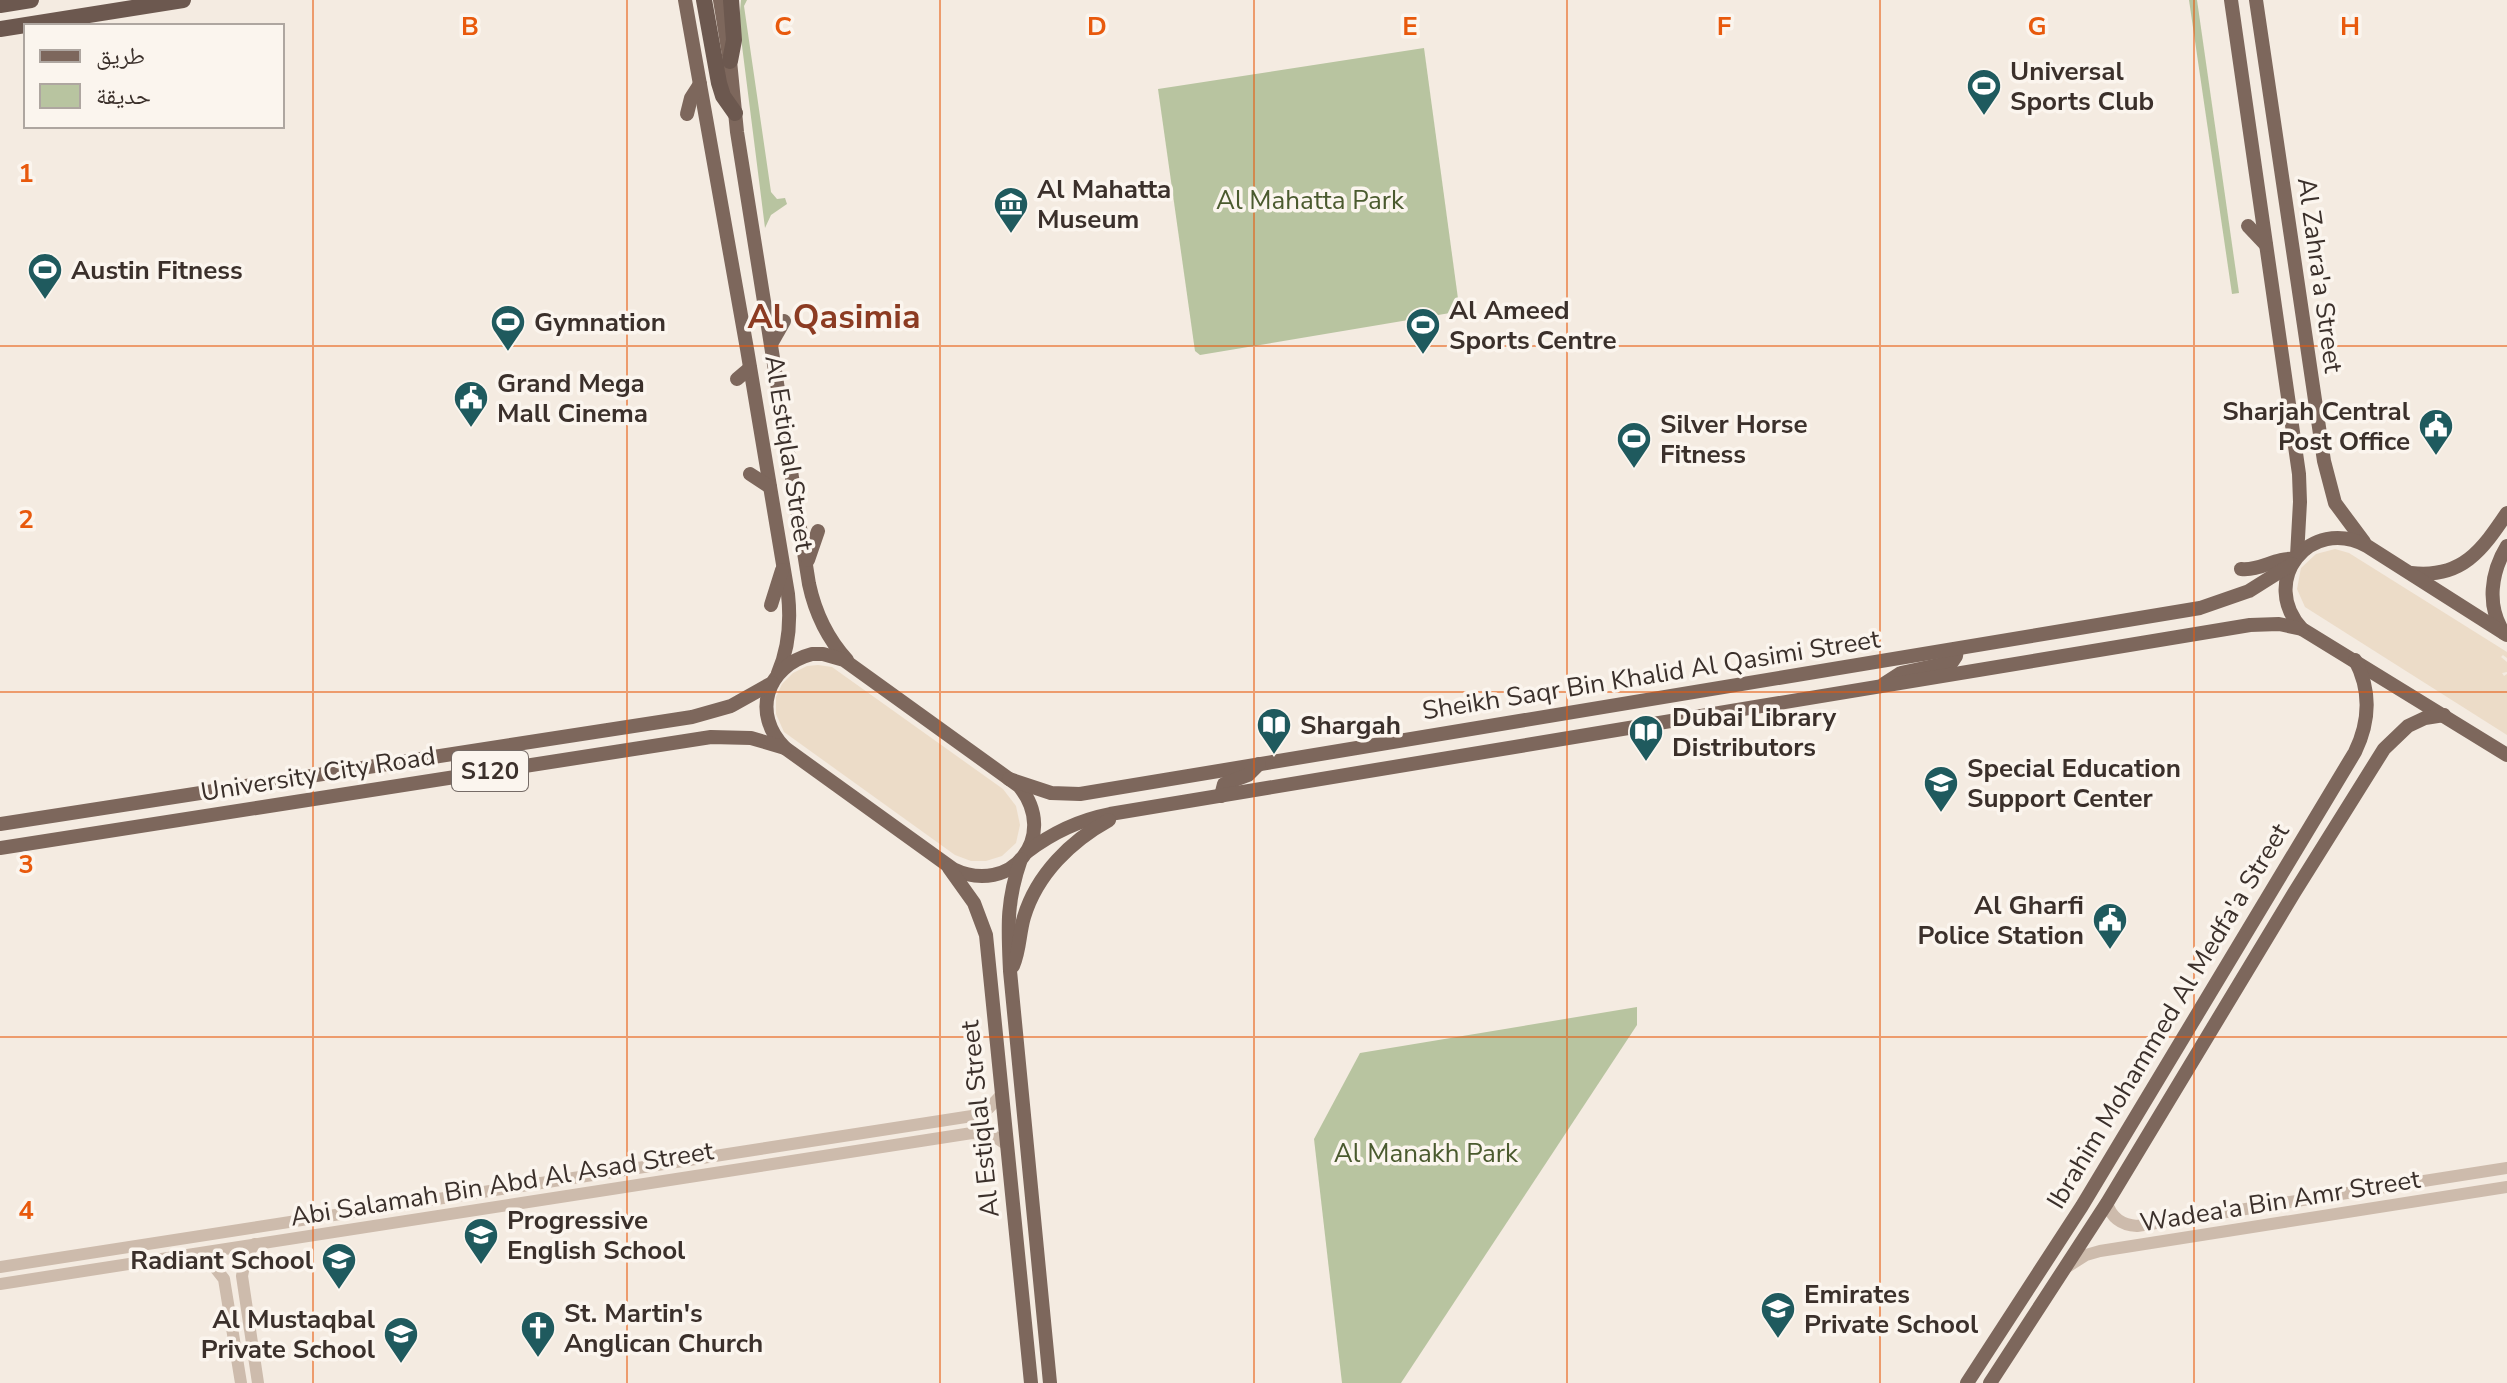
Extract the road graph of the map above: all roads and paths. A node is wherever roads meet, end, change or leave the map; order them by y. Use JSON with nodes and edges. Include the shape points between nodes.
{"nodes":[{"id":1,"x":31,"y":0,"type":"edge"},
{"id":2,"x":183,"y":0,"type":"edge"},
{"id":3,"x":685,"y":0,"type":"edge"},
{"id":4,"x":704,"y":0,"type":"edge"},
{"id":5,"x":720,"y":0,"type":"edge"},
{"id":6,"x":731,"y":0,"type":"edge"},
{"id":7,"x":2231,"y":0,"type":"edge"},
{"id":8,"x":2256,"y":0,"type":"edge"},
{"id":9,"x":0,"y":5,"type":"edge"},
{"id":10,"x":32,"y":24,"type":"edge"},
{"id":11,"x":24,"y":25,"type":"edge"},
{"id":12,"x":1,"y":29,"type":"edge"},
{"id":13,"x":730,"y":61,"type":"junction"},
{"id":14,"x":700,"y":84,"type":"junction"},
{"id":15,"x":735,"y":113,"type":"junction"},
{"id":16,"x":687,"y":114,"type":"dead end"},
{"id":17,"x":2248,"y":226,"type":"dead end"},
{"id":18,"x":2266,"y":245,"type":"junction"},
{"id":19,"x":784,"y":321,"type":"dead end"},
{"id":20,"x":771,"y":344,"type":"junction"},
{"id":21,"x":750,"y":368,"type":"junction"},
{"id":22,"x":737,"y":379,"type":"dead end"},
{"id":23,"x":750,"y":474,"type":"dead end"},
{"id":24,"x":770,"y":487,"type":"junction"},
{"id":25,"x":2507,"y":513,"type":"edge"},
{"id":26,"x":818,"y":531,"type":"dead end"},
{"id":27,"x":2367,"y":546,"type":"junction"},
{"id":28,"x":2507,"y":546,"type":"edge"},
{"id":29,"x":2295,"y":560,"type":"junction"},
{"id":30,"x":806,"y":564,"type":"junction"},
{"id":31,"x":783,"y":566,"type":"junction"},
{"id":32,"x":2241,"y":569,"type":"dead end"},
{"id":33,"x":2411,"y":573,"type":"junction"},
{"id":34,"x":771,"y":605,"type":"dead end"},
{"id":35,"x":2302,"y":629,"type":"junction"},
{"id":36,"x":2506,"y":634,"type":"edge"},
{"id":37,"x":1957,"y":649,"type":"junction"},
{"id":38,"x":2355,"y":660,"type":"junction"},
{"id":39,"x":853,"y":666,"type":"junction"},
{"id":40,"x":774,"y":680,"type":"junction"},
{"id":41,"x":1880,"y":687,"type":"junction"},
{"id":42,"x":2444,"y":715,"type":"junction"},
{"id":43,"x":785,"y":748,"type":"junction"},
{"id":44,"x":2503,"y":752,"type":"edge"},
{"id":45,"x":1259,"y":763,"type":"junction"},
{"id":46,"x":1009,"y":779,"type":"junction"},
{"id":47,"x":1221,"y":796,"type":"junction"},
{"id":48,"x":1124,"y":812,"type":"junction"},
{"id":49,"x":0,"y":824,"type":"edge"},
{"id":50,"x":0,"y":848,"type":"edge"},
{"id":51,"x":1024,"y":855,"type":"junction"},
{"id":52,"x":943,"y":861,"type":"junction"},
{"id":53,"x":1010,"y":971,"type":"junction"},
{"id":54,"x":2183,"y":1039,"type":"junction"},
{"id":55,"x":1002,"y":1094,"type":"junction"},
{"id":56,"x":2165,"y":1105,"type":"junction"},
{"id":57,"x":912,"y":1124,"type":"junction"},
{"id":58,"x":1025,"y":1138,"type":"junction"},
{"id":59,"x":900,"y":1143,"type":"junction"},
{"id":60,"x":1007,"y":1145,"type":"junction"},
{"id":61,"x":2507,"y":1168,"type":"edge"},
{"id":62,"x":2504,"y":1187,"type":"edge"},
{"id":63,"x":2107,"y":1203,"type":"junction"},
{"id":64,"x":2220,"y":1212,"type":"junction"},
{"id":65,"x":2183,"y":1238,"type":"junction"},
{"id":66,"x":255,"y":1244,"type":"junction"},
{"id":67,"x":195,"y":1254,"type":"junction"},
{"id":68,"x":0,"y":1267,"type":"edge"},
{"id":69,"x":2064,"y":1269,"type":"junction"},
{"id":70,"x":0,"y":1284,"type":"edge"},
{"id":71,"x":236,"y":1351,"type":"junction"},
{"id":72,"x":241,"y":1383,"type":"edge"},
{"id":73,"x":251,"y":1383,"type":"edge"},
{"id":74,"x":258,"y":1383,"type":"edge"},
{"id":75,"x":1031,"y":1383,"type":"edge"},
{"id":76,"x":1050,"y":1383,"type":"edge"},
{"id":77,"x":1967,"y":1383,"type":"edge"},
{"id":78,"x":1990,"y":1383,"type":"edge"}],
"edges":[{"from":1,"to":9,"type":"highway"},
{"from":2,"to":10,"type":"highway"},
{"from":3,"to":14,"type":"main road","name":"Al Estiqlal Street"},
{"from":4,"to":15,"type":"highway","via":[[719,83]]},
{"from":5,"to":13,"type":"main road","name":"Al Estiqlal Street"},
{"from":6,"to":13,"type":"highway"},
{"from":7,"to":18,"type":"main road","name":"Al Zahra'a Street"},
{"from":8,"to":27,"type":"main road","name":"Al Zahra'a Street","via":[[2329,487]]},
{"from":11,"to":12,"type":"highway"},
{"from":13,"to":15,"type":"main road","name":"Al Estiqlal Street"},
{"from":14,"to":16,"type":"main road"},
{"from":14,"to":21,"type":"main road","name":"Al Estiqlal Street"},
{"from":15,"to":20,"type":"main road","name":"Al Estiqlal Street"},
{"from":17,"to":18,"type":"main road"},
{"from":18,"to":29,"type":"main road","name":"Al Zahra'a Street","via":[[2299,474]]},
{"from":19,"to":20,"type":"main road"},
{"from":20,"to":30,"type":"main road","name":"Al Estiqlal Street"},
{"from":21,"to":22,"type":"main road"},
{"from":21,"to":24,"type":"main road","name":"Al Estiqlal Street"},
{"from":23,"to":24,"type":"main road"},
{"from":24,"to":31,"type":"main road","name":"Al Estiqlal Street"},
{"from":25,"to":33,"type":"main road","via":[[2467,562],[2439,573]]},
{"from":26,"to":30,"type":"main road"},
{"from":27,"to":29,"type":"main road","via":[[2349,538],[2330,538],[2312,544]]},
{"from":27,"to":33,"type":"main road"},
{"from":28,"to":36,"type":"main road","via":[[2492,589],[2496,617]]},
{"from":29,"to":32,"type":"main road"},
{"from":29,"to":35,"type":"main road","name":"Al Zahra'a Street","via":[[2286,598]]},
{"from":29,"to":37,"type":"main road","name":"Sheikh Saqr Bin Khalid Al Qasimi Street","via":[[2249,591],[2200,608]]},
{"from":30,"to":39,"type":"main road","name":"Al Estiqlal Street","via":[[821,623]]},
{"from":31,"to":34,"type":"main road"},
{"from":31,"to":40,"type":"main road","name":"Al Estiqlal Street","via":[[789,627]]},
{"from":33,"to":36,"type":"main road"},
{"from":35,"to":38,"type":"main road"},
{"from":35,"to":41,"type":"main road","name":"Sheikh Saqr Bin Khalid Al Qasimi Street","via":[[2250,625]]},
{"from":37,"to":41,"type":"main road","via":[[1952,662],[1901,673]]},
{"from":37,"to":45,"type":"main road","name":"Sheikh Saqr Bin Khalid Al Qasimi Street"},
{"from":38,"to":42,"type":"main road"},
{"from":38,"to":54,"type":"main road","name":"Ibrahim Mohammed Al Medfa'a Street","via":[[2367,694],[2360,743]]},
{"from":39,"to":40,"type":"main road","name":"University City Road","via":[[834,656],[812,654],[792,662]]},
{"from":39,"to":46,"type":"main road"},
{"from":40,"to":43,"type":"main road","name":"Al Estiqlal Street","via":[[766,713],[772,733]]},
{"from":40,"to":49,"type":"main road","name":"University City Road","number":"S120","via":[[731,706],[692,717]]},
{"from":41,"to":47,"type":"main road","name":"Sheikh Saqr Bin Khalid Al Qasimi Street"},
{"from":42,"to":44,"type":"main road"},
{"from":42,"to":56,"type":"main road","name":"Ibrahim Mohammed Al Medfa'a Street","via":[[2408,726],[2384,749]]},
{"from":43,"to":50,"type":"main road","name":"University City Road","number":"S120","via":[[751,738],[711,737]]},
{"from":43,"to":52,"type":"main road"},
{"from":45,"to":46,"type":"main road","name":"Sheikh Saqr Bin Khalid Al Qasimi Street","via":[[1080,794],[1051,793]]},
{"from":45,"to":47,"type":"main road","via":[[1248,775],[1224,784]]},
{"from":46,"to":51,"type":"main road","name":"Al Estiqlal Street","via":[[1031,806],[1034,829]]},
{"from":47,"to":48,"type":"main road","name":"Sheikh Saqr Bin Khalid Al Qasimi Street"},
{"from":48,"to":51,"type":"main road","name":"Sheikh Saqr Bin Khalid Al Qasimi Street","via":[[1072,825]]},
{"from":48,"to":53,"type":"main road","via":[[1079,839],[1048,872],[1027,910]]},
{"from":51,"to":52,"type":"main road","name":"Sheikh Saqr Bin Khalid Al Qasimi Street","via":[[1012,867],[989,876],[964,874]]},
{"from":51,"to":53,"type":"main road","name":"Al Estiqlal Street","via":[[1008,906]]},
{"from":52,"to":55,"type":"main road","name":"Al Estiqlal Street","via":[[983,924]]},
{"from":53,"to":58,"type":"main road","name":"Al Estiqlal Street"},
{"from":54,"to":56,"type":"main road","via":[[2192,1045],[2167,1090]]},
{"from":54,"to":77,"type":"main road","name":"Ibrahim Mohammed Al Medfa'a Street"},
{"from":55,"to":57,"type":"street","name":"Abi Salamah Bin Abd Al Asad Street","via":[[978,1114]]},
{"from":55,"to":58,"type":"main road","via":[[1014,1098]]},
{"from":55,"to":60,"type":"main road","name":"Al Estiqlal Street"},
{"from":56,"to":63,"type":"main road","name":"Ibrahim Mohammed Al Medfa'a Street"},
{"from":57,"to":59,"type":"street","via":[[912,1133]]},
{"from":57,"to":68,"type":"street","name":"Abi Salamah Bin Abd Al Asad Street"},
{"from":58,"to":76,"type":"main road","name":"Al Estiqlal Street"},
{"from":59,"to":60,"type":"street","name":"Abi Salamah Bin Abd Al Asad Street","via":[[978,1132]]},
{"from":59,"to":66,"type":"street","name":"Abi Salamah Bin Abd Al Asad Street"},
{"from":60,"to":75,"type":"main road","name":"Al Estiqlal Street"},
{"from":61,"to":64,"type":"street","name":"Wadea'a Bin Amr Street"},
{"from":62,"to":65,"type":"street","name":"Wadea'a Bin Amr Street"},
{"from":63,"to":64,"type":"street","name":"Wadea'a Bin Amr Street","via":[[2117,1220],[2132,1226]]},
{"from":63,"to":69,"type":"main road","name":"Ibrahim Mohammed Al Medfa'a Street"},
{"from":64,"to":65,"type":"street","via":[[2184,1226]]},
{"from":65,"to":69,"type":"street","name":"Wadea'a Bin Amr Street","via":[[2094,1253]]},
{"from":66,"to":67,"type":"street","name":"Abi Salamah Bin Abd Al Asad Street"},
{"from":66,"to":74,"type":"street","via":[[242,1276]]},
{"from":67,"to":70,"type":"street","name":"Abi Salamah Bin Abd Al Asad Street"},
{"from":67,"to":71,"type":"street","via":[[209,1260],[224,1279]]},
{"from":69,"to":78,"type":"main road","name":"Ibrahim Mohammed Al Medfa'a Street"},
{"from":71,"to":72,"type":"street"},
{"from":71,"to":73,"type":"street","via":[[247,1359]]}]}
